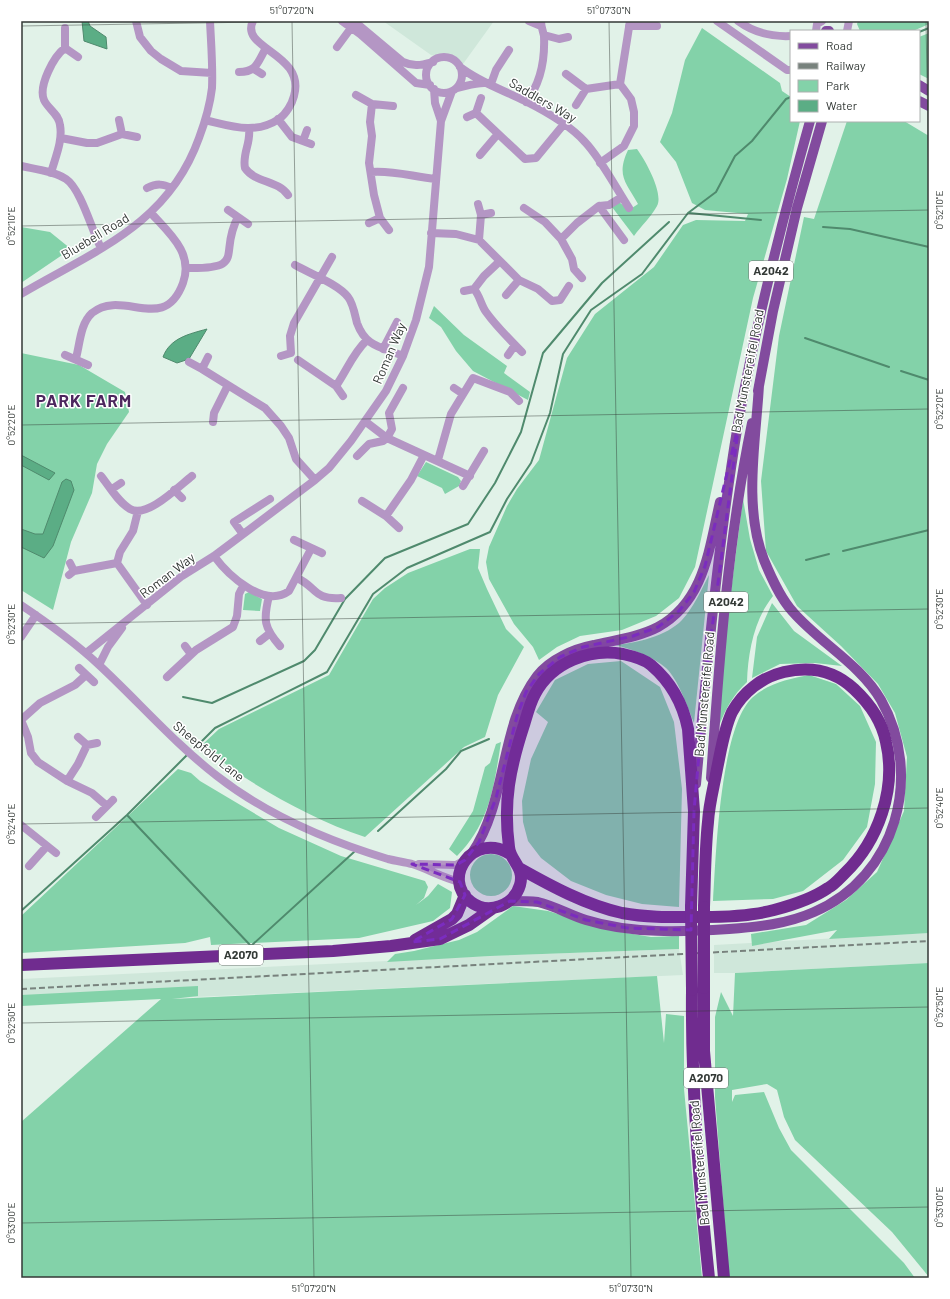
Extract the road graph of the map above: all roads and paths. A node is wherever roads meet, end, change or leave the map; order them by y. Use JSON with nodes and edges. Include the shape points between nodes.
{"nodes":[{"id":1,"x":136,"y":21,"type":"edge"},
{"id":2,"x":210,"y":21,"type":"edge"},
{"id":3,"x":253,"y":21,"type":"edge"},
{"id":4,"x":342,"y":21,"type":"edge"},
{"id":5,"x":529,"y":21,"type":"edge"},
{"id":6,"x":717,"y":21,"type":"edge"},
{"id":7,"x":738,"y":21,"type":"edge"},
{"id":8,"x":822,"y":21,"type":"edge"},
{"id":9,"x":541,"y":23,"type":"edge"},
{"id":10,"x":630,"y":23,"type":"edge"},
{"id":11,"x":352,"y":25,"type":"edge"},
{"id":12,"x":657,"y":26,"type":"dead end"},
{"id":13,"x":65,"y":28,"type":"dead end"},
{"id":14,"x":816,"y":30,"type":"edge"},
{"id":15,"x":544,"y":35,"type":"junction"},
{"id":16,"x":790,"y":36,"type":"edge"},
{"id":17,"x":568,"y":37,"type":"dead end"},
{"id":18,"x":337,"y":47,"type":"dead end"},
{"id":19,"x":65,"y":48,"type":"junction"},
{"id":20,"x":266,"y":48,"type":"junction"},
{"id":21,"x":509,"y":50,"type":"dead end"},
{"id":22,"x":78,"y":57,"type":"dead end"},
{"id":23,"x":433,"y":62,"type":"junction"},
{"id":24,"x":460,"y":67,"type":"junction"},
{"id":25,"x":254,"y":69,"type":"junction"},
{"id":26,"x":790,"y":70,"type":"edge"},
{"id":27,"x":239,"y":72,"type":"dead end"},
{"id":28,"x":212,"y":73,"type":"junction"},
{"id":29,"x":262,"y":74,"type":"dead end"},
{"id":30,"x":566,"y":74,"type":"dead end"},
{"id":31,"x":491,"y":84,"type":"junction"},
{"id":32,"x":620,"y":84,"type":"junction"},
{"id":33,"x":920,"y":86,"type":"edge"},
{"id":34,"x":432,"y":87,"type":"junction"},
{"id":35,"x":455,"y":89,"type":"junction"},
{"id":36,"x":586,"y":89,"type":"junction"},
{"id":37,"x":929,"y":91,"type":"edge"},
{"id":38,"x":356,"y":95,"type":"dead end"},
{"id":39,"x":481,"y":98,"type":"dead end"},
{"id":40,"x":526,"y":102,"type":"junction"},
{"id":41,"x":920,"y":102,"type":"edge"},
{"id":42,"x":372,"y":104,"type":"junction"},
{"id":43,"x":576,"y":105,"type":"dead end"},
{"id":44,"x":393,"y":106,"type":"dead end"},
{"id":45,"x":929,"y":106,"type":"edge"},
{"id":46,"x":476,"y":113,"type":"junction"},
{"id":47,"x":467,"y":117,"type":"dead end"},
{"id":48,"x":119,"y":120,"type":"dead end"},
{"id":49,"x":205,"y":120,"type":"junction"},
{"id":50,"x":278,"y":120,"type":"junction"},
{"id":51,"x":441,"y":121,"type":"junction"},
{"id":52,"x":810,"y":122,"type":"edge"},
{"id":53,"x":822,"y":122,"type":"edge"},
{"id":54,"x":564,"y":124,"type":"junction"},
{"id":55,"x":249,"y":129,"type":"junction"},
{"id":56,"x":307,"y":130,"type":"dead end"},
{"id":57,"x":122,"y":134,"type":"junction"},
{"id":58,"x":497,"y":135,"type":"junction"},
{"id":59,"x":137,"y":137,"type":"dead end"},
{"id":60,"x":61,"y":138,"type":"junction"},
{"id":61,"x":480,"y":155,"type":"dead end"},
{"id":62,"x":600,"y":164,"type":"junction"},
{"id":63,"x":21,"y":166,"type":"edge"},
{"id":64,"x":371,"y":172,"type":"junction"},
{"id":65,"x":51,"y":173,"type":"junction"},
{"id":66,"x":436,"y":179,"type":"junction"},
{"id":67,"x":147,"y":188,"type":"dead end"},
{"id":68,"x":172,"y":188,"type":"junction"},
{"id":69,"x":288,"y":195,"type":"dead end"},
{"id":70,"x":622,"y":197,"type":"junction"},
{"id":71,"x":478,"y":204,"type":"dead end"},
{"id":72,"x":599,"y":206,"type":"junction"},
{"id":73,"x":524,"y":208,"type":"dead end"},
{"id":74,"x":629,"y":208,"type":"dead end"},
{"id":75,"x":228,"y":210,"type":"dead end"},
{"id":76,"x":491,"y":212,"type":"dead end"},
{"id":77,"x":151,"y":213,"type":"junction"},
{"id":78,"x":481,"y":215,"type":"junction"},
{"id":79,"x":238,"y":217,"type":"junction"},
{"id":80,"x":380,"y":218,"type":"junction"},
{"id":81,"x":370,"y":222,"type":"dead end"},
{"id":82,"x":248,"y":224,"type":"dead end"},
{"id":83,"x":388,"y":230,"type":"dead end"},
{"id":84,"x":431,"y":233,"type":"junction"},
{"id":85,"x":561,"y":239,"type":"junction"},
{"id":86,"x":479,"y":240,"type":"junction"},
{"id":87,"x":624,"y":240,"type":"dead end"},
{"id":88,"x":101,"y":248,"type":"junction"},
{"id":89,"x":332,"y":257,"type":"dead end"},
{"id":90,"x":500,"y":261,"type":"junction"},
{"id":91,"x":295,"y":265,"type":"dead end"},
{"id":92,"x":187,"y":268,"type":"junction"},
{"id":93,"x":582,"y":278,"type":"dead end"},
{"id":94,"x":321,"y":280,"type":"junction"},
{"id":95,"x":519,"y":280,"type":"junction"},
{"id":96,"x":569,"y":286,"type":"dead end"},
{"id":97,"x":474,"y":289,"type":"junction"},
{"id":98,"x":464,"y":290,"type":"dead end"},
{"id":99,"x":21,"y":294,"type":"edge"},
{"id":100,"x":506,"y":295,"type":"dead end"},
{"id":101,"x":398,"y":322,"type":"dead end"},
{"id":102,"x":367,"y":340,"type":"junction"},
{"id":103,"x":515,"y":345,"type":"junction"},
{"id":104,"x":383,"y":348,"type":"junction"},
{"id":105,"x":522,"y":352,"type":"dead end"},
{"id":106,"x":508,"y":354,"type":"dead end"},
{"id":107,"x":66,"y":355,"type":"dead end"},
{"id":108,"x":281,"y":356,"type":"dead end"},
{"id":109,"x":403,"y":356,"type":"junction"},
{"id":110,"x":76,"y":358,"type":"junction"},
{"id":111,"x":208,"y":358,"type":"dead end"},
{"id":112,"x":298,"y":360,"type":"dead end"},
{"id":113,"x":189,"y":362,"type":"dead end"},
{"id":114,"x":88,"y":365,"type":"dead end"},
{"id":115,"x":202,"y":369,"type":"junction"},
{"id":116,"x":228,"y":385,"type":"junction"},
{"id":117,"x":759,"y":385,"type":"junction"},
{"id":118,"x":336,"y":386,"type":"junction"},
{"id":119,"x":403,"y":388,"type":"dead end"},
{"id":120,"x":454,"y":388,"type":"dead end"},
{"id":121,"x":463,"y":394,"type":"junction"},
{"id":122,"x":343,"y":396,"type":"dead end"},
{"id":123,"x":519,"y":401,"type":"dead end"},
{"id":124,"x":213,"y":422,"type":"dead end"},
{"id":125,"x":366,"y":422,"type":"junction"},
{"id":126,"x":739,"y":423,"type":"junction"},
{"id":127,"x":387,"y":438,"type":"junction"},
{"id":128,"x":484,"y":451,"type":"dead end"},
{"id":129,"x":424,"y":455,"type":"junction"},
{"id":130,"x":357,"y":456,"type":"dead end"},
{"id":131,"x":438,"y":460,"type":"junction"},
{"id":132,"x":101,"y":476,"type":"dead end"},
{"id":133,"x":192,"y":476,"type":"dead end"},
{"id":134,"x":470,"y":476,"type":"junction"},
{"id":135,"x":315,"y":480,"type":"junction"},
{"id":136,"x":121,"y":483,"type":"dead end"},
{"id":137,"x":463,"y":486,"type":"dead end"},
{"id":138,"x":112,"y":489,"type":"junction"},
{"id":139,"x":174,"y":490,"type":"junction"},
{"id":140,"x":182,"y":498,"type":"dead end"},
{"id":141,"x":270,"y":499,"type":"dead end"},
{"id":142,"x":362,"y":502,"type":"dead end"},
{"id":143,"x":138,"y":511,"type":"junction"},
{"id":144,"x":386,"y":516,"type":"junction"},
{"id":145,"x":399,"y":528,"type":"dead end"},
{"id":146,"x":242,"y":533,"type":"junction"},
{"id":147,"x":294,"y":540,"type":"dead end"},
{"id":148,"x":311,"y":549,"type":"junction"},
{"id":149,"x":322,"y":554,"type":"dead end"},
{"id":150,"x":214,"y":556,"type":"junction"},
{"id":151,"x":117,"y":563,"type":"junction"},
{"id":152,"x":71,"y":570,"type":"dead end"},
{"id":153,"x":297,"y":578,"type":"junction"},
{"id":154,"x":243,"y":586,"type":"junction"},
{"id":155,"x":269,"y":596,"type":"junction"},
{"id":156,"x":341,"y":598,"type":"dead end"},
{"id":157,"x":21,"y":605,"type":"edge"},
{"id":158,"x":146,"y":605,"type":"junction"},
{"id":159,"x":36,"y":615,"type":"junction"},
{"id":160,"x":126,"y":622,"type":"junction"},
{"id":161,"x":269,"y":634,"type":"junction"},
{"id":162,"x":21,"y":637,"type":"edge"},
{"id":163,"x":260,"y":641,"type":"dead end"},
{"id":164,"x":185,"y":646,"type":"dead end"},
{"id":165,"x":280,"y":646,"type":"dead end"},
{"id":166,"x":86,"y":653,"type":"junction"},
{"id":167,"x":191,"y":654,"type":"junction"},
{"id":168,"x":99,"y":664,"type":"junction"},
{"id":169,"x":79,"y":668,"type":"dead end"},
{"id":170,"x":86,"y":675,"type":"junction"},
{"id":171,"x":167,"y":677,"type":"dead end"},
{"id":172,"x":94,"y":682,"type":"dead end"},
{"id":173,"x":21,"y":720,"type":"edge"},
{"id":174,"x":78,"y":737,"type":"dead end"},
{"id":175,"x":96,"y":742,"type":"dead end"},
{"id":176,"x":87,"y":745,"type":"junction"},
{"id":177,"x":66,"y":781,"type":"junction"},
{"id":178,"x":113,"y":800,"type":"dead end"},
{"id":179,"x":107,"y":806,"type":"junction"},
{"id":180,"x":694,"y":811,"type":"junction"},
{"id":181,"x":96,"y":816,"type":"dead end"},
{"id":182,"x":708,"y":820,"type":"junction"},
{"id":183,"x":21,"y":825,"type":"edge"},
{"id":184,"x":47,"y":846,"type":"junction"},
{"id":185,"x":56,"y":853,"type":"dead end"},
{"id":186,"x":510,"y":854,"type":"junction"},
{"id":187,"x":468,"y":856,"type":"junction"},
{"id":188,"x":412,"y":864,"type":"junction"},
{"id":189,"x":29,"y":866,"type":"dead end"},
{"id":190,"x":520,"y":868,"type":"junction"},
{"id":191,"x":460,"y":882,"type":"junction"},
{"id":192,"x":465,"y":895,"type":"junction"},
{"id":193,"x":510,"y":901,"type":"junction"},
{"id":194,"x":493,"y":908,"type":"junction"},
{"id":195,"x":412,"y":942,"type":"junction"},
{"id":196,"x":21,"y":965,"type":"edge"},
{"id":197,"x":709,"y":1278,"type":"edge"},
{"id":198,"x":724,"y":1278,"type":"edge"}],
"edges":[{"from":1,"to":28,"type":"street","via":[[140,36],[161,59],[181,71]]},
{"from":2,"to":28,"type":"street","name":"Bluebell Road"},
{"from":3,"to":20,"type":"street","via":[[253,36]]},
{"from":4,"to":11,"type":"street"},
{"from":5,"to":9,"type":"street"},
{"from":6,"to":26,"type":"street"},
{"from":7,"to":16,"type":"street","via":[[762,33]]},
{"from":8,"to":14,"type":"street"},
{"from":9,"to":15,"type":"street"},
{"from":10,"to":12,"type":"street"},
{"from":10,"to":32,"type":"street"},
{"from":11,"to":18,"type":"street"},
{"from":11,"to":23,"type":"street","via":[[403,62],[420,66]]},
{"from":11,"to":34,"type":"street","via":[[416,83]]},
{"from":13,"to":19,"type":"street"},
{"from":15,"to":17,"type":"street","via":[[559,39]]},
{"from":15,"to":40,"type":"street","via":[[540,77]]},
{"from":19,"to":22,"type":"street"},
{"from":19,"to":60,"type":"street","via":[[52,61],[43,95],[60,123]]},
{"from":20,"to":25,"type":"street"},
{"from":20,"to":50,"type":"street","via":[[286,62],[295,83],[293,100]]},
{"from":21,"to":31,"type":"street","name":"Saddlers Way","via":[[496,70]]},
{"from":23,"to":24,"type":"street","via":[[449,58]]},
{"from":23,"to":34,"type":"street","via":[[427,73]]},
{"from":24,"to":31,"type":"street","name":"Saddlers Way"},
{"from":24,"to":35,"type":"street","via":[[462,76]]},
{"from":25,"to":27,"type":"street"},
{"from":25,"to":29,"type":"street"},
{"from":28,"to":49,"type":"street","name":"Bluebell Road","via":[[212,89]]},
{"from":30,"to":36,"type":"street"},
{"from":31,"to":35,"type":"street","name":"Saddlers Way","via":[[471,83]]},
{"from":31,"to":40,"type":"street","name":"Saddlers Way"},
{"from":32,"to":36,"type":"street"},
{"from":32,"to":62,"type":"street","via":[[630,99],[634,112],[634,126],[624,146]]},
{"from":33,"to":37,"type":"main road"},
{"from":34,"to":35,"type":"street","via":[[445,93]]},
{"from":34,"to":51,"type":"street","name":"Roman Way"},
{"from":35,"to":51,"type":"street","name":"Roman Way"},
{"from":36,"to":43,"type":"street"},
{"from":38,"to":42,"type":"street"},
{"from":39,"to":46,"type":"street"},
{"from":40,"to":54,"type":"street","name":"Saddlers Way"},
{"from":41,"to":45,"type":"main road"},
{"from":42,"to":44,"type":"street"},
{"from":42,"to":64,"type":"street"},
{"from":46,"to":47,"type":"street"},
{"from":46,"to":58,"type":"street"},
{"from":48,"to":57,"type":"street"},
{"from":49,"to":55,"type":"street"},
{"from":49,"to":68,"type":"street","name":"Bluebell Road","via":[[190,161]]},
{"from":50,"to":55,"type":"street"},
{"from":50,"to":56,"type":"street","via":[[292,136],[307,142]]},
{"from":51,"to":66,"type":"street","name":"Roman Way"},
{"from":52,"to":126,"type":"main road","name":"Bad Munstereifel Road","number":"A2042","via":[[763,302]]},
{"from":53,"to":117,"type":"main road","name":"Bad Munstereifel Road","number":"A2042","via":[[797,208]]},
{"from":54,"to":58,"type":"street","via":[[536,158],[525,158]]},
{"from":54,"to":62,"type":"street","name":"Saddlers Way","via":[[585,142]]},
{"from":55,"to":69,"type":"street","via":[[245,168],[280,187]]},
{"from":57,"to":59,"type":"street"},
{"from":57,"to":60,"type":"street","via":[[97,143]]},
{"from":58,"to":61,"type":"street"},
{"from":60,"to":65,"type":"street"},
{"from":62,"to":70,"type":"street","name":"Saddlers Way"},
{"from":63,"to":65,"type":"street"},
{"from":64,"to":66,"type":"street","via":[[392,171]]},
{"from":64,"to":80,"type":"street"},
{"from":65,"to":88,"type":"street","via":[[67,180],[77,191]]},
{"from":66,"to":84,"type":"street","name":"Roman Way"},
{"from":67,"to":68,"type":"street","via":[[162,184]]},
{"from":68,"to":77,"type":"street","name":"Bluebell Road"},
{"from":70,"to":72,"type":"street","via":[[609,205]]},
{"from":70,"to":74,"type":"street","name":"Saddlers Way"},
{"from":71,"to":78,"type":"street"},
{"from":72,"to":85,"type":"street"},
{"from":72,"to":87,"type":"street"},
{"from":73,"to":85,"type":"street","via":[[545,222]]},
{"from":75,"to":79,"type":"street"},
{"from":76,"to":78,"type":"street"},
{"from":77,"to":88,"type":"street","name":"Bluebell Road","via":[[119,238]]},
{"from":77,"to":92,"type":"street","via":[[178,243]]},
{"from":78,"to":86,"type":"street"},
{"from":79,"to":82,"type":"street"},
{"from":79,"to":92,"type":"street","via":[[232,231],[230,254],[224,262],[214,268]]},
{"from":80,"to":81,"type":"street"},
{"from":80,"to":83,"type":"street"},
{"from":84,"to":86,"type":"street","via":[[456,234]]},
{"from":84,"to":109,"type":"street","name":"Roman Way","via":[[429,267],[416,320]]},
{"from":85,"to":93,"type":"street","via":[[572,259],[574,269]]},
{"from":86,"to":90,"type":"street"},
{"from":88,"to":99,"type":"street","name":"Bluebell Road"},
{"from":89,"to":94,"type":"street"},
{"from":90,"to":95,"type":"street"},
{"from":90,"to":97,"type":"street"},
{"from":91,"to":94,"type":"street"},
{"from":92,"to":110,"type":"street","via":[[180,291],[168,305],[153,310],[111,305],[93,313],[84,325]]},
{"from":94,"to":102,"type":"street","via":[[335,286],[348,297],[359,328]]},
{"from":94,"to":108,"type":"street","via":[[294,323],[290,336],[291,353]]},
{"from":95,"to":96,"type":"street","via":[[538,289],[552,301],[560,300]]},
{"from":95,"to":100,"type":"street"},
{"from":97,"to":98,"type":"street"},
{"from":97,"to":103,"type":"street","via":[[481,298],[484,310]]},
{"from":101,"to":104,"type":"street"},
{"from":102,"to":104,"type":"street"},
{"from":102,"to":118,"type":"street","via":[[354,354]]},
{"from":103,"to":105,"type":"street"},
{"from":103,"to":106,"type":"street"},
{"from":104,"to":109,"type":"street"},
{"from":107,"to":110,"type":"street"},
{"from":109,"to":125,"type":"street","name":"Roman Way","via":[[386,391]]},
{"from":110,"to":114,"type":"street"},
{"from":111,"to":115,"type":"street"},
{"from":112,"to":118,"type":"street"},
{"from":113,"to":115,"type":"street"},
{"from":115,"to":116,"type":"street"},
{"from":116,"to":124,"type":"street","via":[[214,413]]},
{"from":116,"to":135,"type":"street","via":[[255,400],[274,417],[289,438],[296,459]]},
{"from":117,"to":182,"type":"main road","name":"Bad Munstereifel Road","number":"A2042","via":[[744,461],[727,596],[718,678]]},
{"from":117,"to":193,"type":"main road","via":[[753,506],[755,527],[763,557],[774,584],[792,611],[856,670],[880,699],[895,731],[901,759],[900,783],[898,812],[888,843],[861,879],[838,898],[816,912],[768,925],[684,930],[627,928],[586,920],[537,902]]},
{"from":118,"to":122,"type":"street"},
{"from":119,"to":127,"type":"street","via":[[389,414],[392,429]]},
{"from":120,"to":121,"type":"street"},
{"from":121,"to":123,"type":"street","via":[[473,378],[510,392]]},
{"from":121,"to":131,"type":"street","via":[[451,414]]},
{"from":125,"to":127,"type":"street"},
{"from":125,"to":135,"type":"street","name":"Roman Way","via":[[329,468]]},
{"from":126,"to":180,"type":"main road","name":"Bad Munstereifel Road","number":"A2042","via":[[714,594]]},
{"from":126,"to":187,"type":"main road","via":[[705,566],[694,592],[679,611],[658,627],[633,636],[583,647],[560,657],[539,674],[526,692],[490,817],[479,842]]},
{"from":127,"to":129,"type":"street"},
{"from":127,"to":130,"type":"street","via":[[369,444]]},
{"from":128,"to":134,"type":"street"},
{"from":129,"to":131,"type":"street"},
{"from":129,"to":144,"type":"street","via":[[411,480]]},
{"from":131,"to":134,"type":"street"},
{"from":132,"to":138,"type":"street"},
{"from":133,"to":139,"type":"street"},
{"from":134,"to":137,"type":"street"},
{"from":135,"to":146,"type":"street","name":"Roman Way"},
{"from":136,"to":138,"type":"street"},
{"from":138,"to":143,"type":"street","via":[[125,505]]},
{"from":139,"to":140,"type":"street"},
{"from":139,"to":143,"type":"street","via":[[151,508]]},
{"from":141,"to":146,"type":"street","via":[[234,522]]},
{"from":142,"to":144,"type":"street"},
{"from":143,"to":151,"type":"street","via":[[133,531],[120,552]]},
{"from":144,"to":145,"type":"street"},
{"from":146,"to":150,"type":"street","name":"Roman Way"},
{"from":147,"to":148,"type":"street"},
{"from":148,"to":149,"type":"street"},
{"from":148,"to":153,"type":"street"},
{"from":150,"to":154,"type":"street"},
{"from":150,"to":158,"type":"street","name":"Roman Way","via":[[182,576]]},
{"from":151,"to":152,"type":"street"},
{"from":151,"to":158,"type":"street"},
{"from":153,"to":155,"type":"street","via":[[285,594]]},
{"from":153,"to":156,"type":"street","via":[[305,581],[317,594],[328,599]]},
{"from":154,"to":155,"type":"street"},
{"from":154,"to":167,"type":"street","via":[[233,627]]},
{"from":155,"to":161,"type":"street","via":[[265,615]]},
{"from":157,"to":159,"type":"street","name":"Sheepfold Lane"},
{"from":158,"to":160,"type":"street","name":"Roman Way"},
{"from":159,"to":162,"type":"street"},
{"from":159,"to":166,"type":"street","name":"Sheepfold Lane"},
{"from":160,"to":166,"type":"street","name":"Roman Way"},
{"from":160,"to":168,"type":"street","name":"Roman Way"},
{"from":161,"to":163,"type":"street"},
{"from":161,"to":165,"type":"street"},
{"from":164,"to":167,"type":"street"},
{"from":166,"to":168,"type":"street","name":"Sheepfold Lane"},
{"from":167,"to":171,"type":"street"},
{"from":168,"to":188,"type":"street","name":"Sheepfold Lane","via":[[167,733],[233,787],[269,810],[319,834],[389,859]]},
{"from":169,"to":170,"type":"street"},
{"from":170,"to":172,"type":"street"},
{"from":170,"to":173,"type":"street","via":[[75,686],[40,703]]},
{"from":173,"to":177,"type":"street","via":[[34,758]]},
{"from":174,"to":176,"type":"street"},
{"from":175,"to":176,"type":"street"},
{"from":176,"to":177,"type":"street"},
{"from":177,"to":179,"type":"street","via":[[92,793]]},
{"from":178,"to":179,"type":"street"},
{"from":179,"to":181,"type":"street"},
{"from":180,"to":186,"type":"highway","via":[[688,729],[674,691],[650,664],[632,656],[609,652],[586,655],[565,663],[547,678],[536,693],[518,744],[506,800]]},
{"from":180,"to":197,"type":"highway","name":"Bad Munstereifel Road","number":"A2070","bridge":true,"via":[[691,1047]]},
{"from":182,"to":190,"type":"highway","via":[[722,742],[732,713],[742,697],[762,680],[778,673],[811,668],[834,674],[863,698],[880,722],[887,742],[888,774],[886,797],[873,837],[856,862],[830,888],[801,902],[764,913],[719,917],[659,917],[622,912],[554,888]]},
{"from":182,"to":198,"type":"highway","name":"Bad Munstereifel Road","number":"A2070","bridge":true,"via":[[704,907],[704,1051]]},
{"from":183,"to":184,"type":"street"},
{"from":184,"to":185,"type":"street"},
{"from":184,"to":189,"type":"street"},
{"from":186,"to":187,"type":"highway","via":[[495,847],[479,849]]},
{"from":186,"to":190,"type":"highway"},
{"from":187,"to":188,"type":"street","name":"Sheepfold Lane","via":[[456,865]]},
{"from":187,"to":191,"type":"highway","via":[[461,867]]},
{"from":188,"to":191,"type":"street","name":"Sheepfold Lane"},
{"from":190,"to":193,"type":"highway","via":[[520,886]]},
{"from":191,"to":192,"type":"highway"},
{"from":192,"to":194,"type":"highway","via":[[478,906]]},
{"from":192,"to":195,"type":"highway","number":"A2070","via":[[452,920]]},
{"from":193,"to":194,"type":"highway"},
{"from":194,"to":195,"type":"highway","number":"A2070","via":[[479,919],[445,936]]},
{"from":195,"to":196,"type":"highway","number":"A2070","via":[[333,951]]}]}
